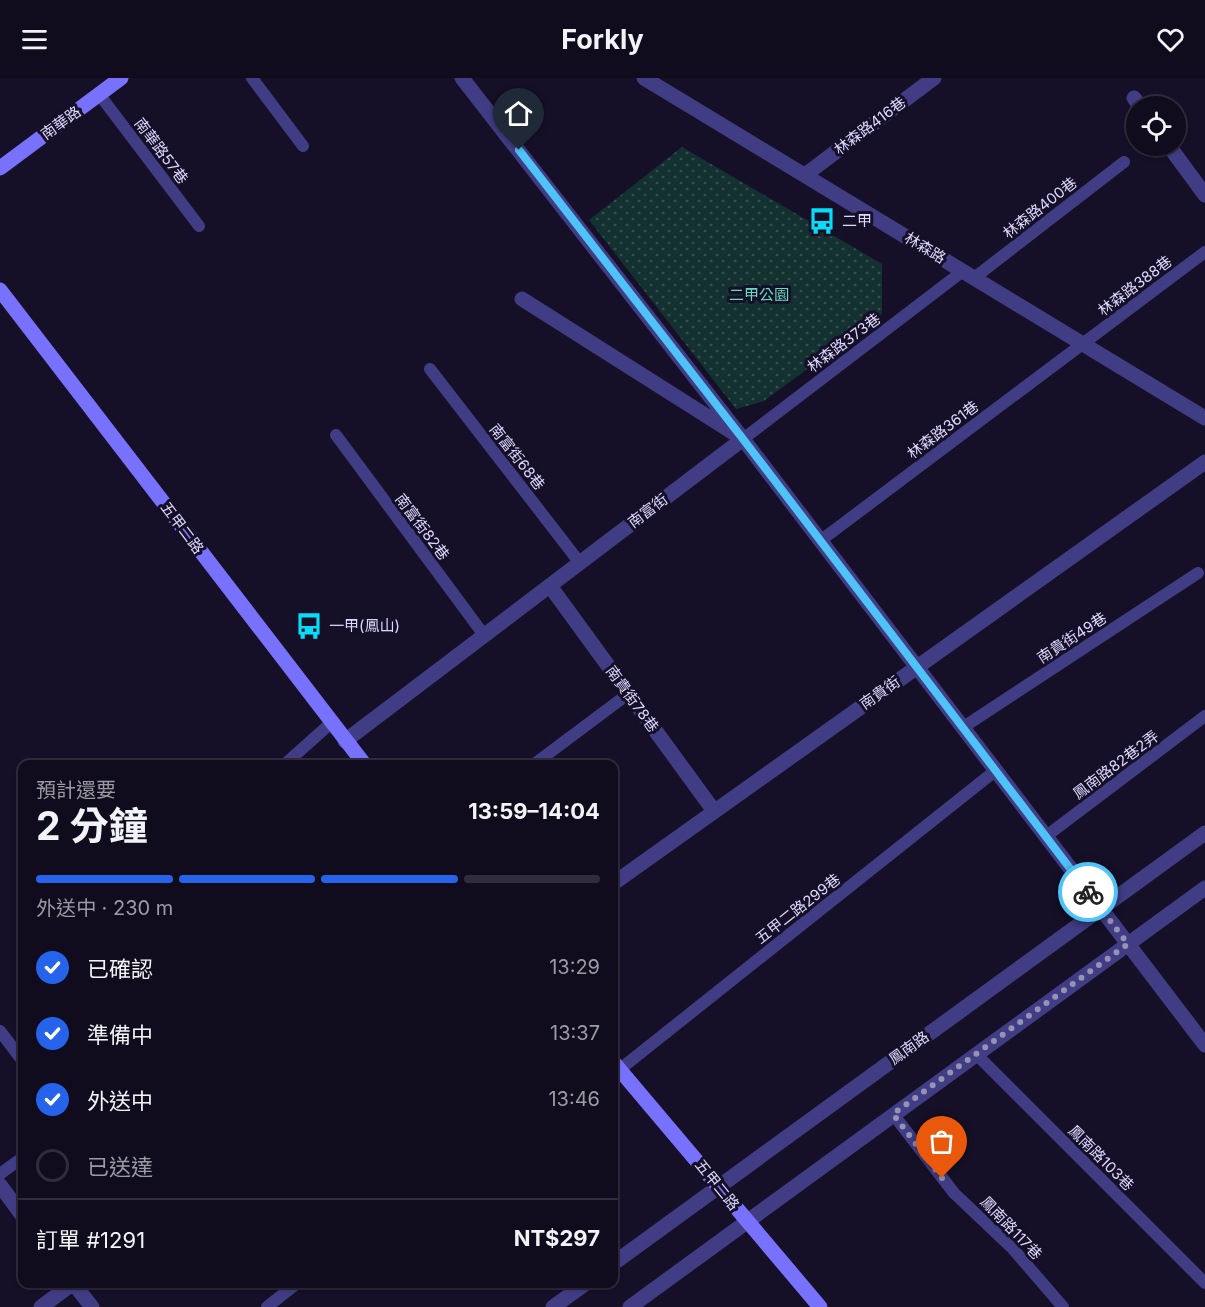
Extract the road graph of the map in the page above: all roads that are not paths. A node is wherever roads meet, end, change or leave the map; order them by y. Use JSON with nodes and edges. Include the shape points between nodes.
{"nodes":[{"id":1,"x":121,"y":78,"type":"edge"},
{"id":2,"x":252,"y":78,"type":"edge"},
{"id":3,"x":462,"y":78,"type":"edge"},
{"id":4,"x":644,"y":78,"type":"edge"},
{"id":5,"x":934,"y":78,"type":"edge"},
{"id":6,"x":99,"y":94,"type":"junction"},
{"id":7,"x":303,"y":146,"type":"dead end"},
{"id":8,"x":1176,"y":156,"type":"edge"},
{"id":9,"x":1124,"y":162,"type":"dead end"},
{"id":10,"x":0,"y":168,"type":"edge"},
{"id":11,"x":805,"y":175,"type":"junction"},
{"id":12,"x":1205,"y":195,"type":"edge"},
{"id":13,"x":199,"y":226,"type":"dead end"},
{"id":14,"x":1205,"y":252,"type":"edge"},
{"id":15,"x":968,"y":274,"type":"junction"},
{"id":16,"x":0,"y":290,"type":"edge"},
{"id":17,"x":522,"y":299,"type":"dead end"},
{"id":18,"x":1084,"y":344,"type":"junction"},
{"id":19,"x":430,"y":369,"type":"dead end"},
{"id":20,"x":1205,"y":418,"type":"edge"},
{"id":21,"x":336,"y":435,"type":"dead end"},
{"id":22,"x":743,"y":439,"type":"junction"},
{"id":23,"x":1205,"y":462,"type":"edge"},
{"id":24,"x":820,"y":541,"type":"junction"},
{"id":25,"x":580,"y":563,"type":"junction"},
{"id":26,"x":1198,"y":573,"type":"dead end"},
{"id":27,"x":550,"y":586,"type":"junction"},
{"id":28,"x":484,"y":635,"type":"junction"},
{"id":29,"x":915,"y":668,"type":"junction"},
{"id":30,"x":628,"y":694,"type":"junction"},
{"id":31,"x":1205,"y":716,"type":"edge"},
{"id":32,"x":331,"y":723,"type":"junction"},
{"id":33,"x":962,"y":728,"type":"junction"},
{"id":34,"x":345,"y":741,"type":"junction"},
{"id":35,"x":290,"y":760,"type":"edge"},
{"id":36,"x":361,"y":760,"type":"edge"},
{"id":37,"x":540,"y":760,"type":"edge"},
{"id":38,"x":995,"y":771,"type":"junction"},
{"id":39,"x":714,"y":811,"type":"junction"},
{"id":40,"x":1205,"y":833,"type":"edge"},
{"id":41,"x":1045,"y":837,"type":"junction"},
{"id":42,"x":618,"y":880,"type":"edge"},
{"id":43,"x":1205,"y":888,"type":"edge"},
{"id":44,"x":1101,"y":909,"type":"junction"},
{"id":45,"x":1128,"y":944,"type":"junction"},
{"id":46,"x":0,"y":1031,"type":"edge"},
{"id":47,"x":1205,"y":1045,"type":"edge"},
{"id":48,"x":976,"y":1054,"type":"junction"},
{"id":49,"x":18,"y":1055,"type":"edge"},
{"id":50,"x":618,"y":1065,"type":"edge"},
{"id":51,"x":618,"y":1069,"type":"edge"},
{"id":52,"x":893,"y":1114,"type":"junction"},
{"id":53,"x":18,"y":1161,"type":"edge"},
{"id":54,"x":0,"y":1174,"type":"edge"},
{"id":55,"x":0,"y":1185,"type":"edge"},
{"id":56,"x":719,"y":1186,"type":"junction"},
{"id":57,"x":18,"y":1210,"type":"edge"},
{"id":58,"x":746,"y":1221,"type":"junction"},
{"id":59,"x":618,"y":1260,"type":"edge"},
{"id":60,"x":1205,"y":1283,"type":"edge"},
{"id":61,"x":67,"y":1288,"type":"edge"},
{"id":62,"x":76,"y":1288,"type":"edge"},
{"id":63,"x":291,"y":1288,"type":"edge"},
{"id":64,"x":579,"y":1288,"type":"edge"},
{"id":65,"x":41,"y":1307,"type":"edge"},
{"id":66,"x":92,"y":1307,"type":"edge"},
{"id":67,"x":267,"y":1307,"type":"edge"},
{"id":68,"x":553,"y":1307,"type":"edge"},
{"id":69,"x":630,"y":1307,"type":"edge"},
{"id":70,"x":820,"y":1307,"type":"edge"},
{"id":71,"x":1063,"y":1307,"type":"edge"}],
"edges":[{"from":1,"to":6,"type":"main road","name":"南華路"},
{"from":2,"to":7,"type":"lane"},
{"from":3,"to":22,"type":"street"},
{"from":4,"to":11,"type":"street","name":"林森路"},
{"from":5,"to":11,"type":"street","name":"林森路416巷"},
{"from":6,"to":10,"type":"main road","name":"南華路"},
{"from":6,"to":13,"type":"lane","name":"南華路57巷"},
{"from":8,"to":12,"type":"street"},
{"from":9,"to":15,"type":"lane","name":"林森路400巷"},
{"from":11,"to":15,"type":"street","name":"林森路"},
{"from":14,"to":18,"type":"lane","name":"林森路388巷"},
{"from":15,"to":18,"type":"street","name":"林森路"},
{"from":15,"to":22,"type":"lane","name":"林森路373巷"},
{"from":16,"to":32,"type":"main road","name":"五甲二路"},
{"from":17,"to":22,"type":"street"},
{"from":18,"to":20,"type":"street","name":"林森路"},
{"from":18,"to":24,"type":"lane","name":"林森路361巷"},
{"from":19,"to":25,"type":"lane","name":"南富街68巷"},
{"from":21,"to":28,"type":"lane","name":"南富街82巷"},
{"from":22,"to":24,"type":"street"},
{"from":22,"to":25,"type":"street","name":"南富街"},
{"from":23,"to":29,"type":"street","name":"南貴街"},
{"from":24,"to":29,"type":"street"},
{"from":25,"to":27,"type":"street","name":"南富街"},
{"from":26,"to":33,"type":"lane","name":"南貴街49巷"},
{"from":27,"to":28,"type":"street","name":"南富街"},
{"from":27,"to":30,"type":"street","name":"南貴街78巷"},
{"from":28,"to":34,"type":"street","name":"南富街"},
{"from":29,"to":33,"type":"street"},
{"from":29,"to":39,"type":"street","name":"南貴街"},
{"from":30,"to":37,"type":"lane"},
{"from":30,"to":39,"type":"street","name":"南貴街78巷"},
{"from":31,"to":41,"type":"lane","name":"鳳南路82巷2弄"},
{"from":32,"to":34,"type":"main road","name":"五甲二路"},
{"from":32,"to":35,"type":"lane"},
{"from":33,"to":38,"type":"street"},
{"from":34,"to":36,"type":"main road","name":"五甲二路"},
{"from":38,"to":41,"type":"street"},
{"from":38,"to":50,"type":"lane","name":"五甲二路299巷"},
{"from":39,"to":42,"type":"street","name":"南貴街"},
{"from":40,"to":44,"type":"street","name":"鳳南路"},
{"from":41,"to":44,"type":"street"},
{"from":43,"to":45,"type":"street"},
{"from":44,"to":45,"type":"street"},
{"from":44,"to":56,"type":"street","name":"鳳南路"},
{"from":45,"to":47,"type":"street"},
{"from":45,"to":48,"type":"street"},
{"from":46,"to":49,"type":"lane"},
{"from":48,"to":52,"type":"street"},
{"from":48,"to":60,"type":"lane","name":"鳳南路103巷"},
{"from":51,"to":56,"type":"main road","name":"五甲二路"},
{"from":52,"to":58,"type":"street"},
{"from":52,"to":71,"type":"lane","name":"鳳南路117巷","via":[[954,1193],[1013,1249]]},
{"from":53,"to":54,"type":"lane"},
{"from":55,"to":57,"type":"street"},
{"from":56,"to":58,"type":"main road","name":"五甲二路"},
{"from":56,"to":59,"type":"street","name":"鳳南路"},
{"from":58,"to":69,"type":"street"},
{"from":58,"to":70,"type":"main road","name":"五甲二路"},
{"from":61,"to":65,"type":"street"},
{"from":62,"to":66,"type":"street"},
{"from":63,"to":67,"type":"lane"},
{"from":64,"to":68,"type":"street"}]}
